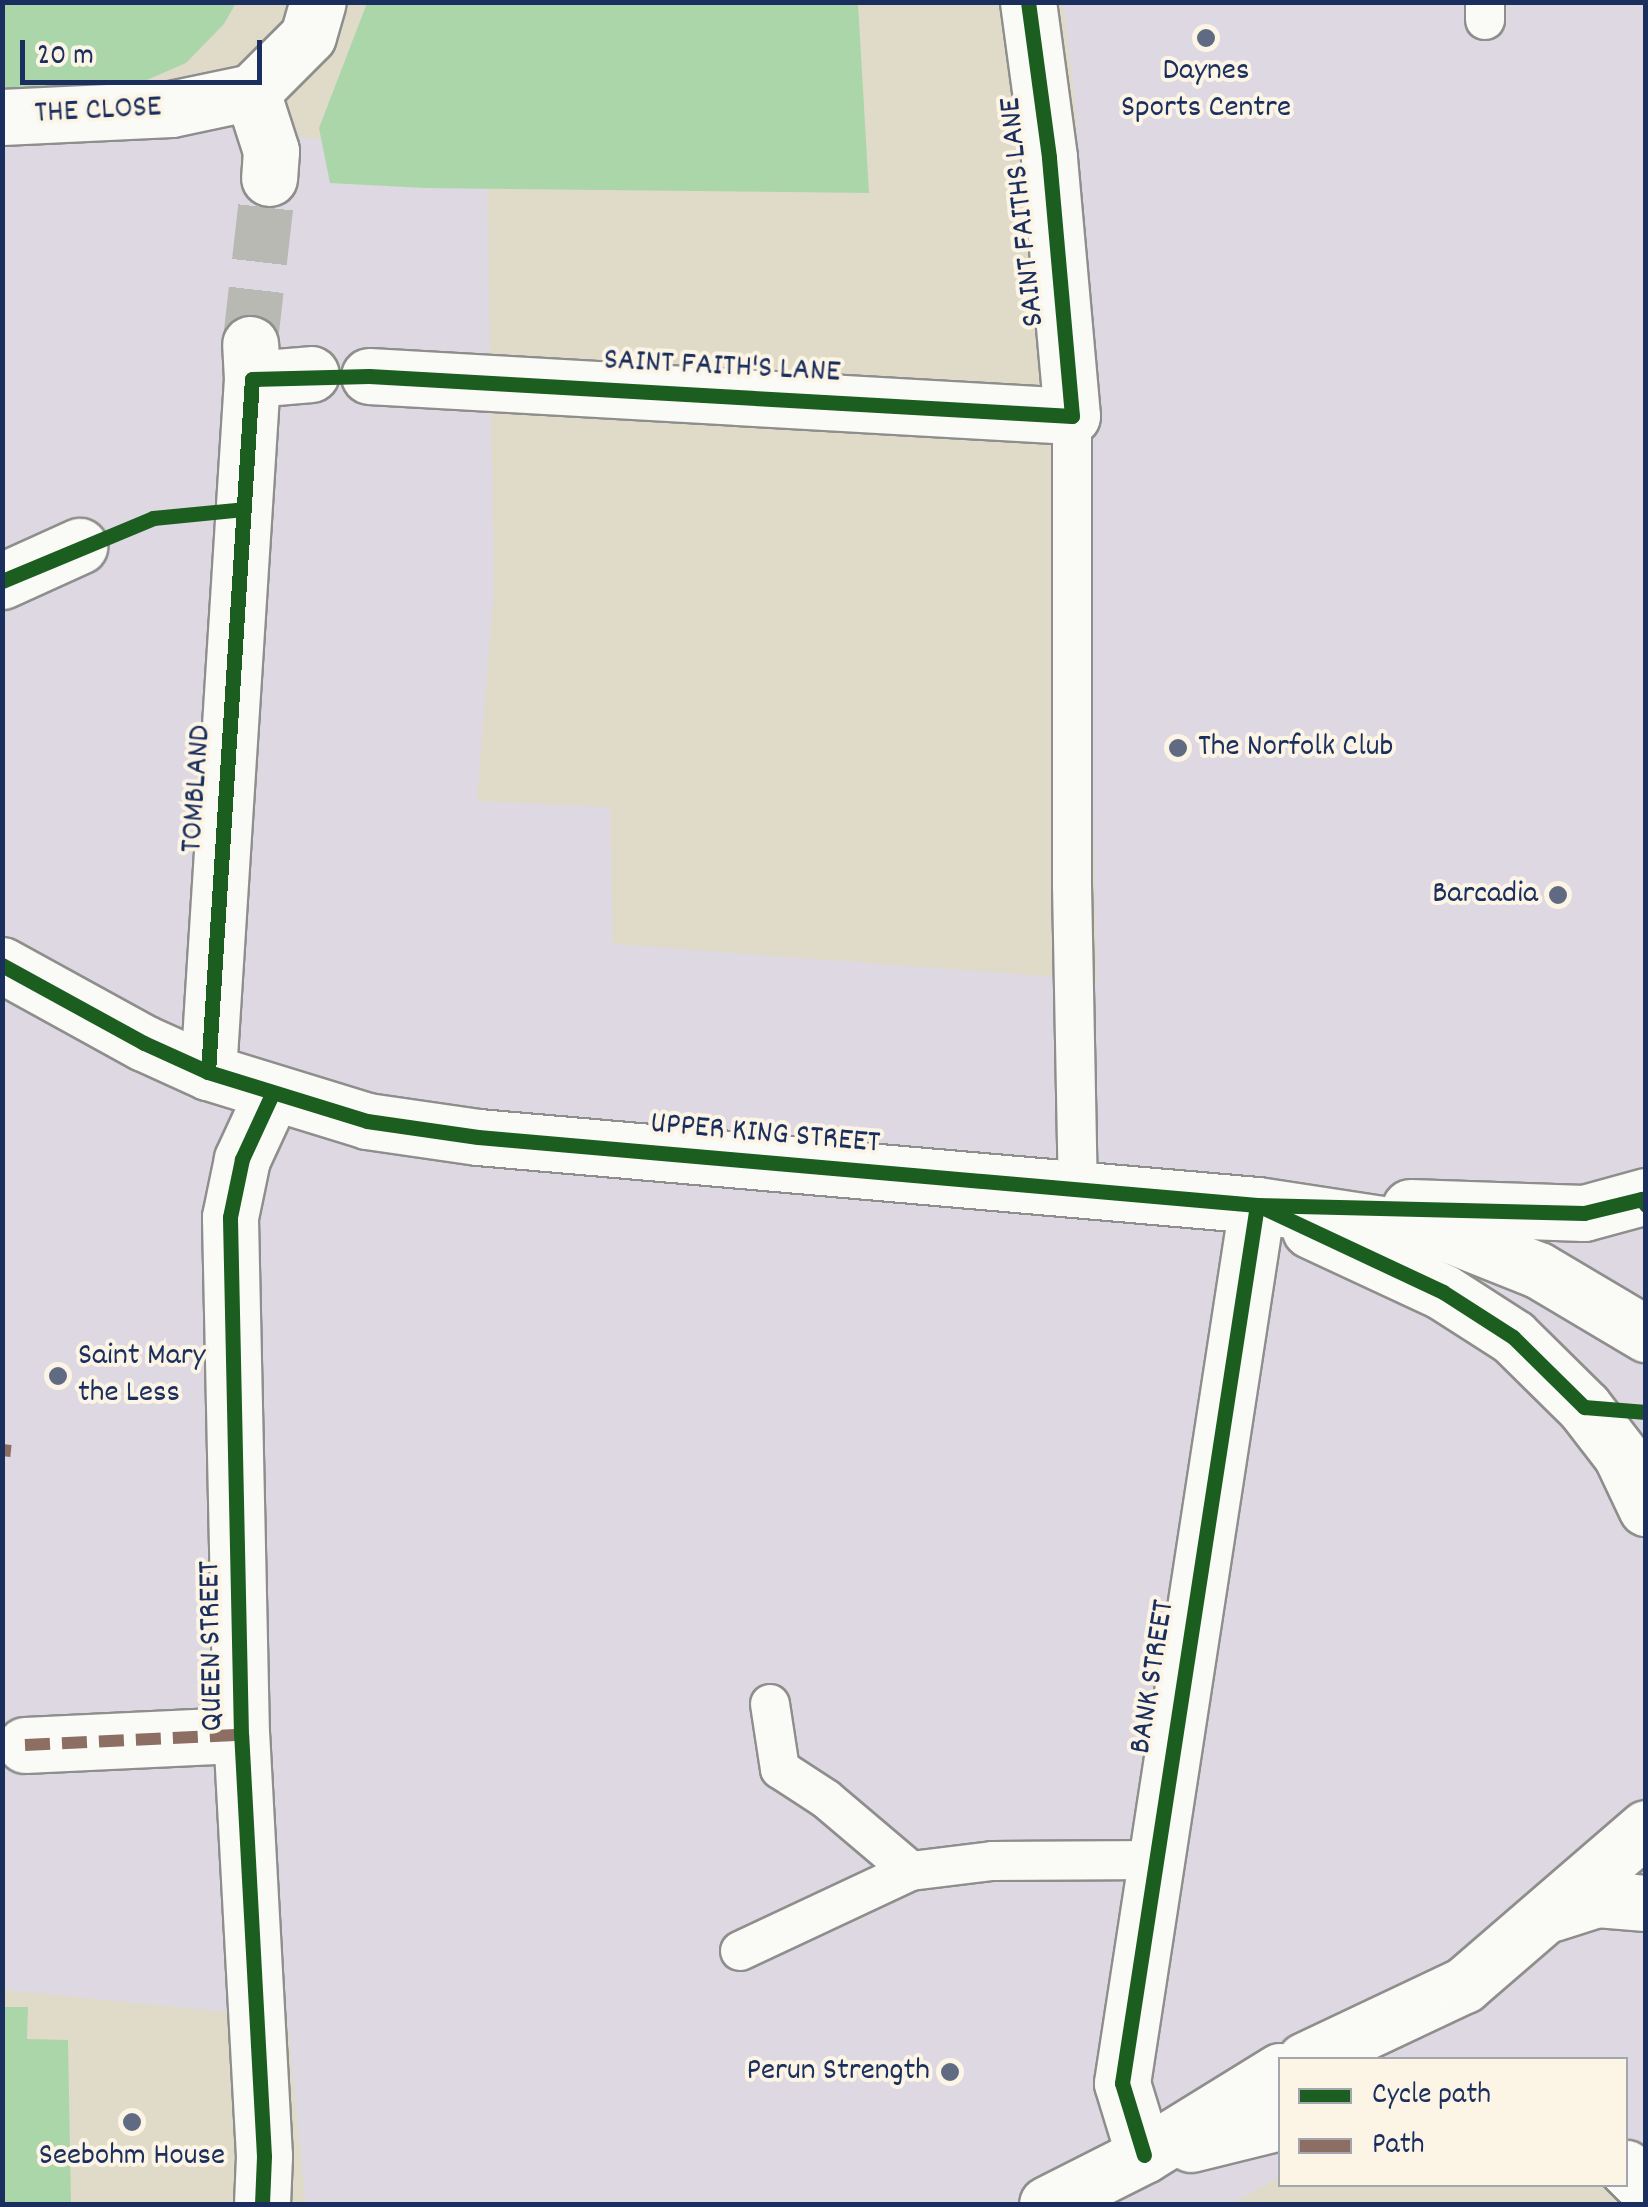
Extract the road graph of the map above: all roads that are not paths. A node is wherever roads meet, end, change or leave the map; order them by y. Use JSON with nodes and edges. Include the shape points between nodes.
{"nodes":[{"id":1,"x":318,"y":2,"type":"edge"},
{"id":2,"x":1028,"y":2,"type":"edge"},
{"id":3,"x":252,"y":92,"type":"junction"},
{"id":4,"x":2,"y":117,"type":"edge"},
{"id":5,"x":270,"y":178,"type":"tunnel mouth"},
{"id":6,"x":311,"y":374,"type":"dead end"},
{"id":7,"x":369,"y":376,"type":"dead end"},
{"id":8,"x":1072,"y":416,"type":"junction"},
{"id":9,"x":79,"y":546,"type":"dead end"},
{"id":10,"x":2,"y":581,"type":"edge"},
{"id":11,"x":2,"y":965,"type":"edge"},
{"id":12,"x":208,"y":1072,"type":"junction"},
{"id":13,"x":272,"y":1094,"type":"junction"},
{"id":14,"x":1078,"y":1190,"type":"junction"},
{"id":15,"x":1646,"y":1196,"type":"edge"},
{"id":16,"x":1258,"y":1205,"type":"junction"},
{"id":17,"x":1646,"y":1334,"type":"edge"},
{"id":18,"x":1646,"y":1508,"type":"edge"},
{"id":19,"x":770,"y":1704,"type":"dead end"},
{"id":20,"x":241,"y":1735,"type":"junction"},
{"id":21,"x":24,"y":1745,"type":"dead end"},
{"id":22,"x":1646,"y":1828,"type":"edge"},
{"id":23,"x":1153,"y":1860,"type":"junction"},
{"id":24,"x":911,"y":1871,"type":"junction"},
{"id":25,"x":1646,"y":1903,"type":"edge"},
{"id":26,"x":1550,"y":1914,"type":"junction"},
{"id":27,"x":740,"y":1951,"type":"dead end"},
{"id":28,"x":1311,"y":2057,"type":"edge"},
{"id":29,"x":1278,"y":2072,"type":"edge"},
{"id":30,"x":1278,"y":2122,"type":"edge"},
{"id":31,"x":1144,"y":2155,"type":"junction"},
{"id":32,"x":262,"y":2204,"type":"edge"},
{"id":33,"x":1047,"y":2204,"type":"edge"}],
"edges":[{"from":1,"to":3,"type":"street","via":[[308,36]]},
{"from":2,"to":8,"type":"street","name":"SAINT FAITHS LANE"},
{"from":3,"to":4,"type":"street","name":"THE CLOSE","via":[[171,108]]},
{"from":3,"to":5,"type":"street","via":[[271,151]]},
{"from":6,"to":12,"type":"street","name":"TOMBLAND","via":[[251,362]]},
{"from":7,"to":8,"type":"street","name":"SAINT FAITH'S LANE"},
{"from":8,"to":14,"type":"lane"},
{"from":9,"to":10,"type":"street"},
{"from":11,"to":12,"type":"street"},
{"from":12,"to":13,"type":"street"},
{"from":13,"to":14,"type":"street","name":"UPPER KING STREET","via":[[366,1121],[478,1138]]},
{"from":13,"to":20,"type":"street","name":"QUEEN STREET","via":[[242,1159],[230,1217]]},
{"from":14,"to":16,"type":"street","name":"UPPER KING STREET"},
{"from":15,"to":16,"type":"street","name":"UPPER KING STREET","via":[[1584,1213]]},
{"from":16,"to":17,"type":"street","name":"UPPER KING STREET","via":[[1447,1234],[1538,1270]]},
{"from":16,"to":18,"type":"street","name":"UPPER KING STREET","via":[[1442,1292],[1513,1337],[1612,1443]]},
{"from":16,"to":23,"type":"street","name":"BANK STREET"},
{"from":19,"to":24,"type":"lane","via":[[780,1769]]},
{"from":20,"to":21,"type":"street"},
{"from":20,"to":32,"type":"street","name":"QUEEN STREET"},
{"from":22,"to":26,"type":"street"},
{"from":23,"to":24,"type":"lane","via":[[992,1862]]},
{"from":23,"to":31,"type":"street","name":"BANK STREET","via":[[1122,2082]]},
{"from":24,"to":27,"type":"lane"},
{"from":25,"to":26,"type":"street","via":[[1597,1899]]},
{"from":26,"to":28,"type":"street","via":[[1464,1985]]},
{"from":29,"to":31,"type":"street"},
{"from":30,"to":31,"type":"street"},
{"from":31,"to":33,"type":"street"}]}
